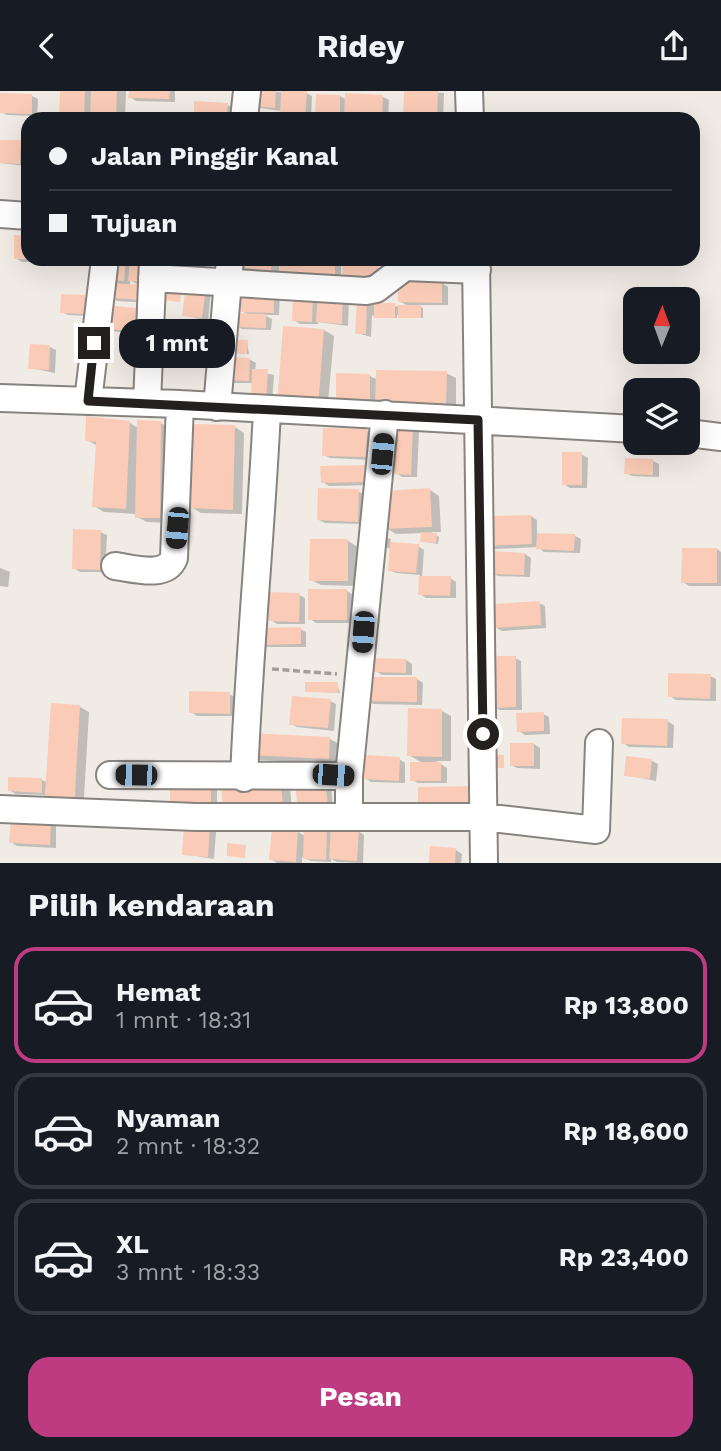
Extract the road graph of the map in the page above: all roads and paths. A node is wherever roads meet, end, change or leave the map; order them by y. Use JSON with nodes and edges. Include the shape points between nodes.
{"nodes":[{"id":1,"x":247,"y":91,"type":"edge"},
{"id":2,"x":469,"y":91,"type":"edge"},
{"id":3,"x":245,"y":112,"type":"edge"},
{"id":4,"x":470,"y":112,"type":"edge"},
{"id":5,"x":0,"y":214,"type":"edge"},
{"id":6,"x":21,"y":216,"type":"edge"},
{"id":7,"x":105,"y":266,"type":"edge"},
{"id":8,"x":429,"y":266,"type":"edge"},
{"id":9,"x":476,"y":266,"type":"edge"},
{"id":10,"x":153,"y":268,"type":"edge"},
{"id":11,"x":229,"y":271,"type":"edge"},
{"id":12,"x":0,"y":398,"type":"edge"},
{"id":13,"x":88,"y":401,"type":"junction"},
{"id":14,"x":147,"y":403,"type":"junction"},
{"id":15,"x":180,"y":404,"type":"junction"},
{"id":16,"x":216,"y":407,"type":"junction"},
{"id":17,"x":267,"y":411,"type":"junction"},
{"id":18,"x":385,"y":414,"type":"junction"},
{"id":19,"x":478,"y":420,"type":"junction"},
{"id":20,"x":623,"y":428,"type":"edge"},
{"id":21,"x":700,"y":434,"type":"edge"},
{"id":22,"x":721,"y":436,"type":"edge"},
{"id":23,"x":115,"y":566,"type":"dead end"},
{"id":24,"x":248,"y":667,"type":"junction"},
{"id":25,"x":360,"y":676,"type":"junction"},
{"id":26,"x":599,"y":743,"type":"dead end"},
{"id":27,"x":110,"y":775,"type":"dead end"},
{"id":28,"x":349,"y":776,"type":"junction"},
{"id":29,"x":244,"y":778,"type":"junction"},
{"id":30,"x":0,"y":809,"type":"edge"},
{"id":31,"x":349,"y":815,"type":"junction"},
{"id":32,"x":483,"y":817,"type":"junction"},
{"id":33,"x":484,"y":863,"type":"edge"}],
"edges":[{"from":1,"to":3,"type":"street"},
{"from":2,"to":4,"type":"street"},
{"from":5,"to":6,"type":"street"},
{"from":7,"to":13,"type":"street"},
{"from":8,"to":11,"type":"street","via":[[405,267],[376,289],[366,291]]},
{"from":9,"to":19,"type":"street"},
{"from":10,"to":11,"type":"street"},
{"from":10,"to":14,"type":"street"},
{"from":11,"to":16,"type":"street"},
{"from":12,"to":13,"type":"street"},
{"from":13,"to":14,"type":"street"},
{"from":14,"to":15,"type":"street"},
{"from":15,"to":16,"type":"street"},
{"from":15,"to":23,"type":"street","via":[[174,558],[158,570]]},
{"from":16,"to":17,"type":"street"},
{"from":17,"to":18,"type":"street"},
{"from":17,"to":24,"type":"street","via":[[261,550]]},
{"from":18,"to":19,"type":"street"},
{"from":18,"to":25,"type":"street"},
{"from":19,"to":20,"type":"street"},
{"from":19,"to":32,"type":"street"},
{"from":21,"to":22,"type":"street"},
{"from":24,"to":25,"type":"path"},
{"from":24,"to":29,"type":"street"},
{"from":25,"to":28,"type":"street"},
{"from":26,"to":32,"type":"street","via":[[596,829]]},
{"from":27,"to":29,"type":"street"},
{"from":28,"to":29,"type":"street"},
{"from":28,"to":31,"type":"street"},
{"from":30,"to":31,"type":"street","via":[[196,817]]},
{"from":31,"to":32,"type":"street"},
{"from":32,"to":33,"type":"street"}]}
